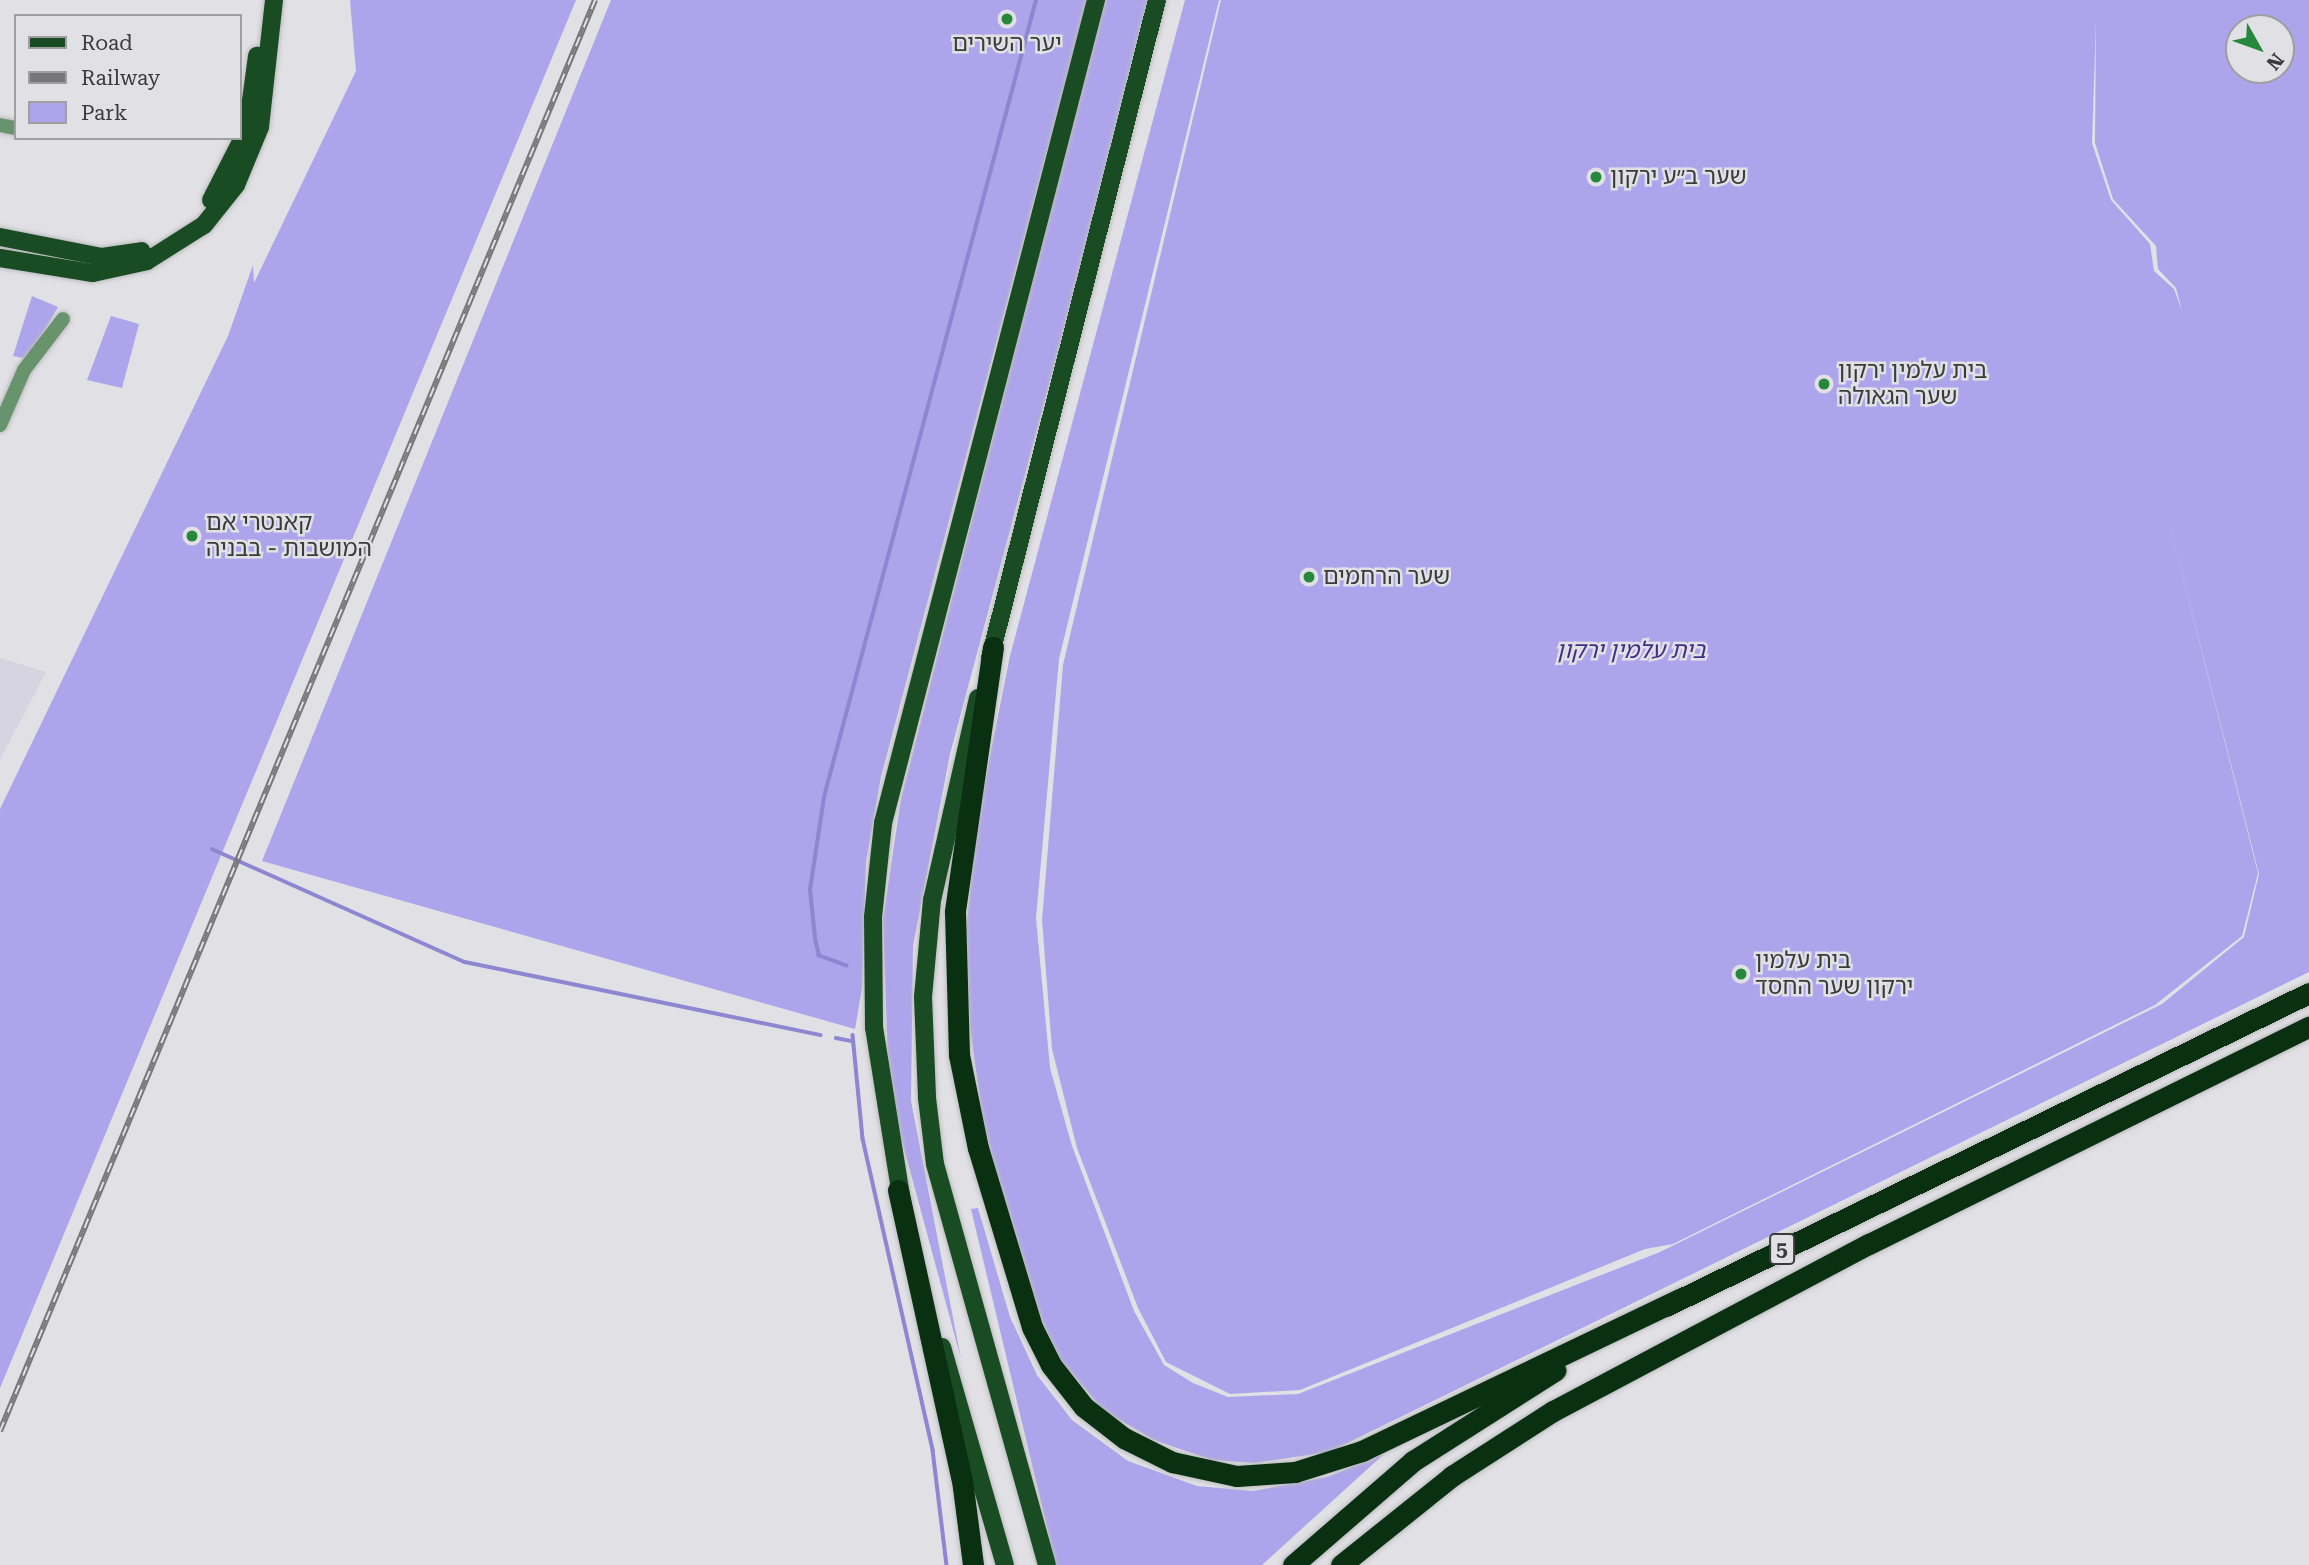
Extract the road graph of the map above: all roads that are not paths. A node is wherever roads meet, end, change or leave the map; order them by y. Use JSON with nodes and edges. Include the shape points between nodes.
{"nodes":[{"id":1,"x":264,"y":0,"type":"edge"},
{"id":2,"x":274,"y":0,"type":"edge"},
{"id":3,"x":1096,"y":0,"type":"edge"},
{"id":4,"x":1157,"y":0,"type":"edge"},
{"id":5,"x":253,"y":128,"type":"junction"},
{"id":6,"x":0,"y":237,"type":"edge"},
{"id":7,"x":0,"y":258,"type":"edge"},
{"id":8,"x":63,"y":319,"type":"dead end"},
{"id":9,"x":0,"y":425,"type":"edge"},
{"id":10,"x":993,"y":647,"type":"junction"},
{"id":11,"x":2309,"y":993,"type":"edge"},
{"id":12,"x":2309,"y":1027,"type":"edge"},
{"id":13,"x":898,"y":1190,"type":"junction"},
{"id":14,"x":1679,"y":1299,"type":"junction"},
{"id":15,"x":973,"y":1565,"type":"edge"},
{"id":16,"x":1005,"y":1565,"type":"edge"},
{"id":17,"x":1047,"y":1565,"type":"edge"},
{"id":18,"x":1293,"y":1565,"type":"edge"},
{"id":19,"x":1341,"y":1565,"type":"edge"}],
"edges":[{"from":1,"to":5,"type":"main road"},
{"from":2,"to":5,"type":"main road"},
{"from":3,"to":13,"type":"main road","via":[[883,823],[873,917],[874,1028]]},
{"from":4,"to":10,"type":"main road"},
{"from":5,"to":6,"type":"main road","via":[[200,215],[144,251],[102,257]]},
{"from":5,"to":7,"type":"main road","via":[[236,185],[204,225],[147,261],[93,273]]},
{"from":8,"to":9,"type":"street","via":[[24,370]]},
{"from":10,"to":14,"type":"highway","via":[[955,912],[959,1055],[978,1148],[1032,1327],[1051,1365],[1084,1407],[1124,1438],[1172,1462],[1237,1476],[1295,1472],[1362,1451]]},
{"from":10,"to":17,"type":"main road","via":[[936,869],[923,998],[927,1098],[935,1164]]},
{"from":11,"to":14,"type":"highway","number":"5"},
{"from":12,"to":19,"type":"highway","number":"5","via":[[1868,1244],[1553,1411],[1452,1476]]},
{"from":13,"to":15,"type":"highway","via":[[961,1480]]},
{"from":13,"to":16,"type":"main road"},
{"from":14,"to":18,"type":"highway","number":"5","via":[[1446,1436],[1379,1486]]}]}
